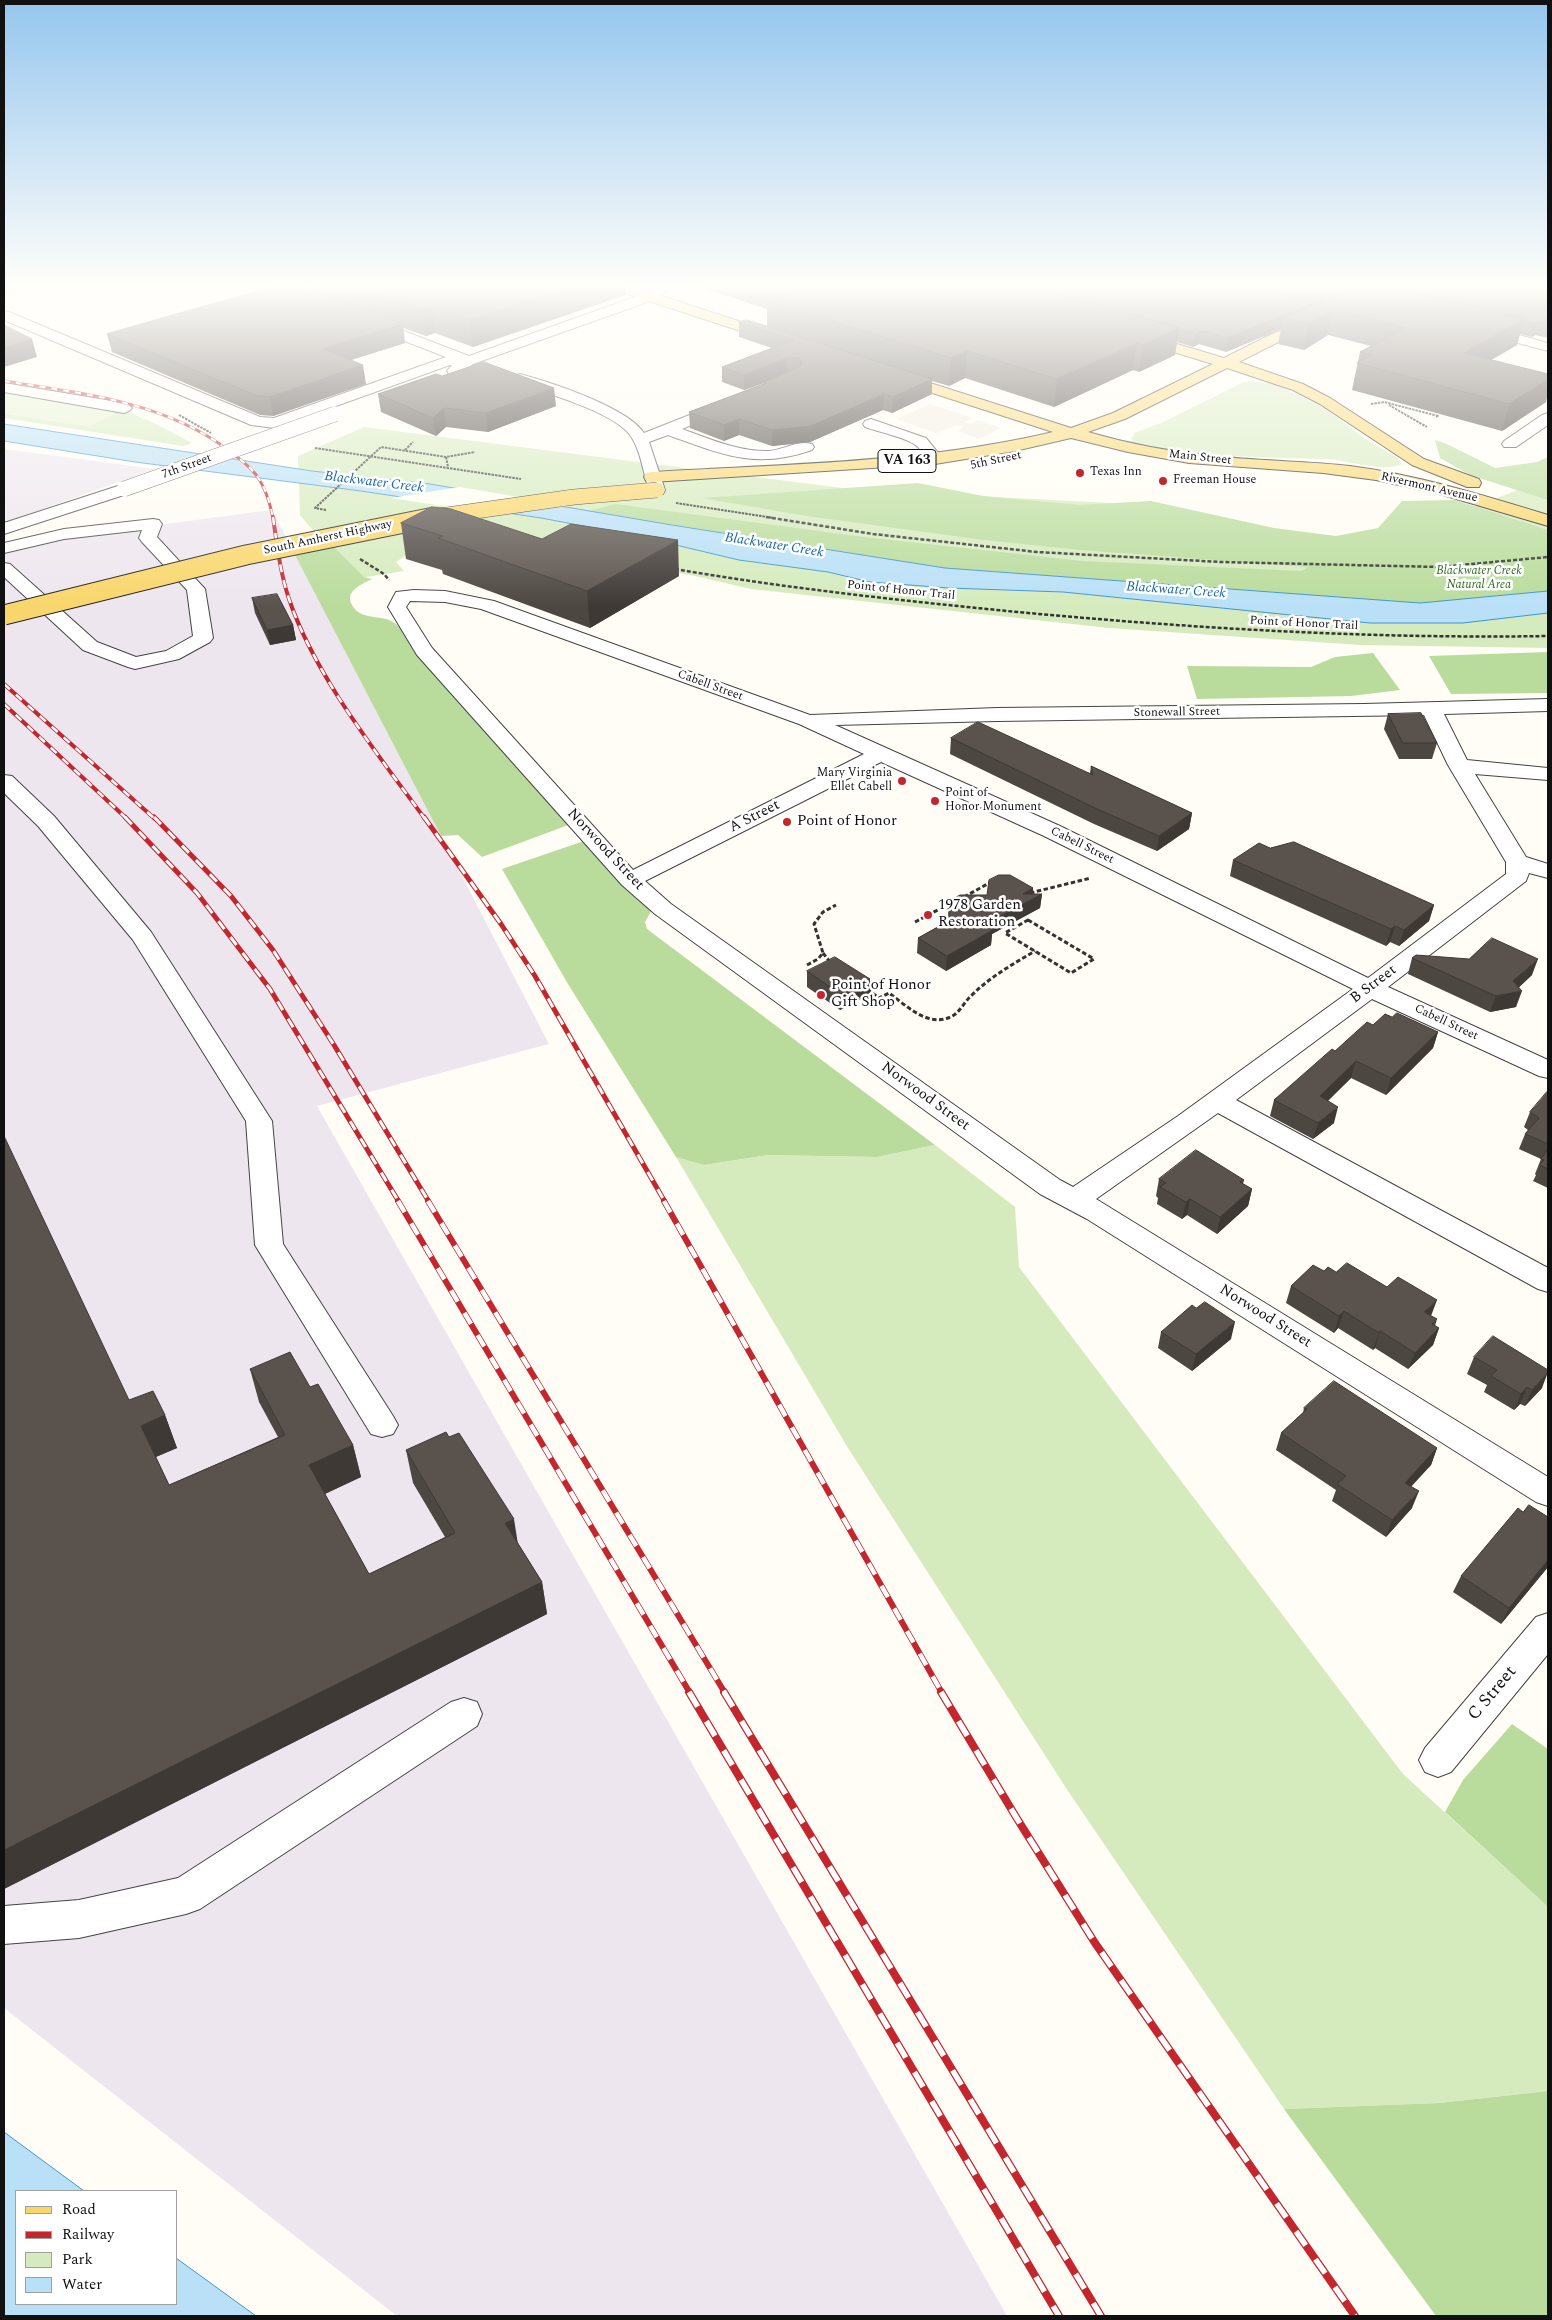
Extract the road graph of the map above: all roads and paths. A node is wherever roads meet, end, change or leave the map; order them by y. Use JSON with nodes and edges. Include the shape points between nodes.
{"nodes":[{"id":1,"x":28,"y":391,"type":"edge"},
{"id":2,"x":184,"y":391,"type":"edge"},
{"id":3,"x":364,"y":391,"type":"edge"},
{"id":4,"x":399,"y":391,"type":"edge"},
{"id":5,"x":552,"y":391,"type":"edge"},
{"id":6,"x":943,"y":391,"type":"edge"},
{"id":7,"x":1171,"y":391,"type":"edge"},
{"id":8,"x":1202,"y":391,"type":"edge"},
{"id":9,"x":1306,"y":391,"type":"edge"},
{"id":10,"x":738,"y":400,"type":"edge"},
{"id":11,"x":124,"y":408,"type":"dead end"},
{"id":12,"x":1436,"y":417,"type":"edge"},
{"id":13,"x":1548,"y":418,"type":"edge"},
{"id":14,"x":871,"y":424,"type":"dead end"},
{"id":15,"x":1426,"y":427,"type":"dead end"},
{"id":16,"x":667,"y":429,"type":"junction"},
{"id":17,"x":1071,"y":433,"type":"junction"},
{"id":18,"x":1088,"y":438,"type":"junction"},
{"id":19,"x":413,"y":442,"type":"dead end"},
{"id":20,"x":1510,"y":444,"type":"dead end"},
{"id":21,"x":643,"y":447,"type":"junction"},
{"id":22,"x":806,"y":447,"type":"edge"},
{"id":23,"x":405,"y":450,"type":"junction"},
{"id":24,"x":475,"y":452,"type":"dead end"},
{"id":25,"x":369,"y":456,"type":"junction"},
{"id":26,"x":446,"y":456,"type":"junction"},
{"id":27,"x":935,"y":459,"type":"junction"},
{"id":28,"x":1418,"y":462,"type":"junction"},
{"id":29,"x":448,"y":467,"type":"junction"},
{"id":30,"x":1308,"y":467,"type":"junction"},
{"id":31,"x":528,"y":480,"type":"dead end"},
{"id":32,"x":654,"y":484,"type":"junction"},
{"id":33,"x":1477,"y":492,"type":"junction"},
{"id":34,"x":676,"y":503,"type":"dead end"},
{"id":35,"x":319,"y":505,"type":"dead end"},
{"id":36,"x":397,"y":507,"type":"dead end"},
{"id":37,"x":1548,"y":508,"type":"edge"},
{"id":38,"x":1548,"y":521,"type":"edge"},
{"id":39,"x":4,"y":529,"type":"edge"},
{"id":40,"x":279,"y":531,"type":"dead end"},
{"id":41,"x":4,"y":548,"type":"edge"},
{"id":42,"x":360,"y":555,"type":"dead end"},
{"id":43,"x":1548,"y":557,"type":"edge"},
{"id":44,"x":4,"y":568,"type":"edge"},
{"id":45,"x":672,"y":569,"type":"dead end"},
{"id":46,"x":403,"y":596,"type":"junction"},
{"id":47,"x":4,"y":600,"type":"edge"},
{"id":48,"x":4,"y":615,"type":"edge"},
{"id":49,"x":1548,"y":636,"type":"edge"},
{"id":50,"x":1548,"y":705,"type":"edge"},
{"id":51,"x":1432,"y":710,"type":"junction"},
{"id":52,"x":806,"y":720,"type":"junction"},
{"id":53,"x":880,"y":754,"type":"junction"},
{"id":54,"x":1459,"y":765,"type":"junction"},
{"id":55,"x":1548,"y":774,"type":"edge"},
{"id":56,"x":4,"y":781,"type":"edge"},
{"id":57,"x":1517,"y":862,"type":"junction"},
{"id":58,"x":1548,"y":871,"type":"edge"},
{"id":59,"x":1093,"y":877,"type":"dead end"},
{"id":60,"x":630,"y":880,"type":"junction"},
{"id":61,"x":993,"y":881,"type":"edge"},
{"id":62,"x":1023,"y":890,"type":"edge"},
{"id":63,"x":957,"y":893,"type":"dead end"},
{"id":64,"x":963,"y":897,"type":"junction"},
{"id":65,"x":955,"y":901,"type":"edge"},
{"id":66,"x":971,"y":901,"type":"edge"},
{"id":67,"x":836,"y":905,"type":"dead end"},
{"id":68,"x":914,"y":922,"type":"dead end"},
{"id":69,"x":1035,"y":951,"type":"junction"},
{"id":70,"x":823,"y":953,"type":"junction"},
{"id":71,"x":807,"y":965,"type":"dead end"},
{"id":72,"x":835,"y":968,"type":"edge"},
{"id":73,"x":865,"y":988,"type":"edge"},
{"id":74,"x":1371,"y":988,"type":"junction"},
{"id":75,"x":1548,"y":1070,"type":"edge"},
{"id":76,"x":1216,"y":1101,"type":"junction"},
{"id":77,"x":1074,"y":1200,"type":"junction"},
{"id":78,"x":1548,"y":1281,"type":"edge"},
{"id":79,"x":382,"y":1425,"type":"dead end"},
{"id":80,"x":1548,"y":1493,"type":"edge"},
{"id":81,"x":1548,"y":1628,"type":"edge"},
{"id":82,"x":464,"y":1714,"type":"dead end"},
{"id":83,"x":1438,"y":1760,"type":"dead end"},
{"id":84,"x":4,"y":1925,"type":"edge"}],
"edges":[{"from":1,"to":11,"type":"street"},
{"from":2,"to":3,"type":"street","via":[[256,422],[275,423]]},
{"from":4,"to":39,"type":"street","name":"7th Street","bridge":true},
{"from":5,"to":21,"type":"street","via":[[619,419],[635,430]]},
{"from":6,"to":17,"type":"main road","name":"Main Street"},
{"from":7,"to":17,"type":"main road","name":"5th Street","number":"VA 163"},
{"from":8,"to":18,"type":"main road","name":"5th Street","via":[[1145,419]]},
{"from":9,"to":28,"type":"main road","name":"Rivermont Avenue"},
{"from":10,"to":16,"type":"street"},
{"from":12,"to":15,"type":"path","via":[[1384,402]]},
{"from":13,"to":20,"type":"street"},
{"from":14,"to":27,"type":"street","via":[[920,441]]},
{"from":16,"to":21,"type":"street"},
{"from":16,"to":22,"type":"street","via":[[753,457],[780,456]]},
{"from":17,"to":18,"type":"main road","name":"Main Street"},
{"from":17,"to":27,"type":"main road","name":"5th Street","number":"VA 163","via":[[991,451]]},
{"from":18,"to":30,"type":"main road","name":"Main Street","via":[[1165,455]]},
{"from":18,"to":32,"type":"main road","name":"5th Street","via":[[976,466],[905,475],[762,485]]},
{"from":19,"to":23,"type":"path"},
{"from":21,"to":32,"type":"street"},
{"from":23,"to":25,"type":"path","via":[[381,447]]},
{"from":23,"to":26,"type":"path"},
{"from":24,"to":26,"type":"path"},
{"from":25,"to":29,"type":"path"},
{"from":25,"to":35,"type":"path"},
{"from":26,"to":29,"type":"path"},
{"from":27,"to":32,"type":"main road","name":"5th Street","number":"VA 163","via":[[740,471]]},
{"from":28,"to":30,"type":"main road","via":[[1406,471]]},
{"from":28,"to":33,"type":"main road","name":"Rivermont Avenue"},
{"from":29,"to":31,"type":"path"},
{"from":30,"to":33,"type":"main road","name":"Rivermont Avenue"},
{"from":32,"to":36,"type":"main road","name":"South Amherst Highway","via":[[529,488]]},
{"from":32,"to":48,"type":"main road","name":"South Amherst Highway","bridge":true,"via":[[413,520],[290,546]]},
{"from":33,"to":37,"type":"main road","name":"Rivermont Avenue"},
{"from":33,"to":38,"type":"main road","name":"Rivermont Avenue"},
{"from":34,"to":43,"type":"path","via":[[873,534],[1046,553],[1221,562],[1438,567]]},
{"from":40,"to":47,"type":"main road","name":"South Amherst Highway"},
{"from":41,"to":44,"type":"street","via":[[64,534],[153,524],[148,538],[196,589],[203,638],[172,655],[135,663],[90,646]]},
{"from":42,"to":46,"type":"path","via":[[360,559],[384,574]]},
{"from":45,"to":49,"type":"path","name":"Point of Honor Trail","via":[[756,584],[1178,626],[1360,636]]},
{"from":46,"to":52,"type":"street","name":"Cabell Street","via":[[447,596],[486,605]]},
{"from":46,"to":60,"type":"street","name":"Norwood Street","via":[[397,607],[424,651]]},
{"from":50,"to":51,"type":"street","name":"Stonewall Street"},
{"from":51,"to":52,"type":"street","name":"Stonewall Street"},
{"from":51,"to":54,"type":"street"},
{"from":52,"to":53,"type":"street","name":"Cabell Street"},
{"from":53,"to":60,"type":"street","name":"A Street"},
{"from":53,"to":74,"type":"street","name":"Cabell Street","via":[[1052,831]]},
{"from":54,"to":55,"type":"street"},
{"from":54,"to":57,"type":"street"},
{"from":56,"to":79,"type":"street","via":[[46,822],[143,937],[259,1121],[269,1245]]},
{"from":57,"to":58,"type":"street"},
{"from":57,"to":74,"type":"street","name":"B Street","via":[[1518,876]]},
{"from":59,"to":62,"type":"path","via":[[1031,894]]},
{"from":60,"to":77,"type":"street","name":"Norwood Street","via":[[672,915],[1050,1187]]},
{"from":61,"to":64,"type":"path"},
{"from":63,"to":64,"type":"path"},
{"from":64,"to":66,"type":"path"},
{"from":65,"to":68,"type":"path"},
{"from":67,"to":70,"type":"path","via":[[823,912],[814,924]]},
{"from":69,"to":69,"type":"path","via":[[1071,973],[1094,959],[1028,920],[1005,933]]},
{"from":69,"to":73,"type":"path","via":[[993,976],[956,1014],[947,1018],[921,1017],[888,993],[880,998]]},
{"from":70,"to":71,"type":"path"},
{"from":70,"to":72,"type":"path"},
{"from":74,"to":75,"type":"street","name":"Cabell Street"},
{"from":74,"to":76,"type":"street","name":"B Street"},
{"from":76,"to":77,"type":"street","name":"B Street"},
{"from":76,"to":78,"type":"street"},
{"from":77,"to":80,"type":"street","name":"Norwood Street"},
{"from":81,"to":83,"type":"street","name":"C Street"},
{"from":82,"to":84,"type":"street","via":[[186,1895],[79,1919]]}]}
